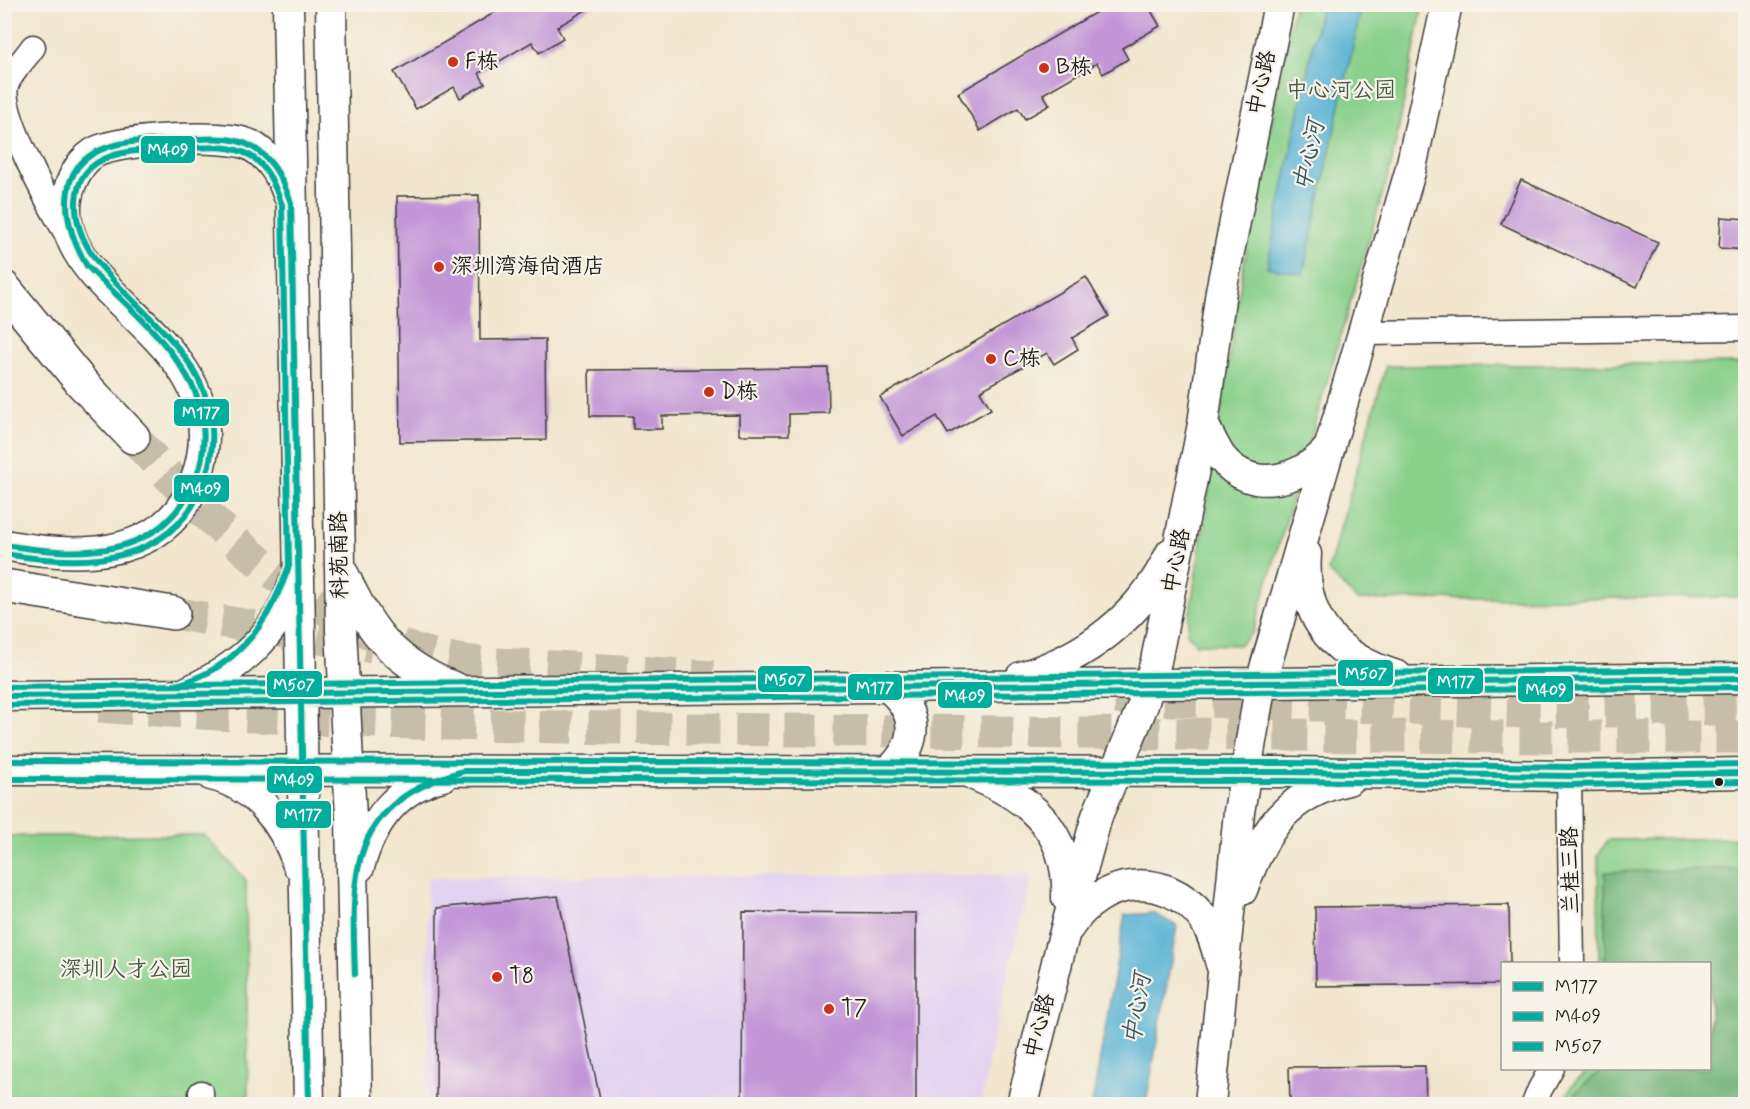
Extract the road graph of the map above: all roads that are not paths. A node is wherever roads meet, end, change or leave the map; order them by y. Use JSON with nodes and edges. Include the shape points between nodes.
{"nodes":[{"id":1,"x":288,"y":4,"type":"edge"},
{"id":2,"x":330,"y":4,"type":"edge"},
{"id":3,"x":1279,"y":4,"type":"edge"},
{"id":4,"x":1448,"y":4,"type":"edge"},
{"id":5,"x":33,"y":47,"type":"dead end"},
{"id":6,"x":291,"y":203,"type":"junction"},
{"id":7,"x":77,"y":251,"type":"junction"},
{"id":8,"x":4,"y":288,"type":"edge"},
{"id":9,"x":1746,"y":328,"type":"edge"},
{"id":10,"x":1364,"y":333,"type":"junction"},
{"id":11,"x":1203,"y":424,"type":"junction"},
{"id":12,"x":133,"y":437,"type":"tunnel mouth"},
{"id":13,"x":296,"y":437,"type":"junction"},
{"id":14,"x":338,"y":438,"type":"junction"},
{"id":15,"x":1331,"y":445,"type":"junction"},
{"id":16,"x":1309,"y":514,"type":"junction"},
{"id":17,"x":1182,"y":529,"type":"junction"},
{"id":18,"x":4,"y":545,"type":"edge"},
{"id":19,"x":298,"y":567,"type":"junction"},
{"id":20,"x":340,"y":567,"type":"junction"},
{"id":21,"x":4,"y":586,"type":"edge"},
{"id":22,"x":173,"y":613,"type":"tunnel mouth"},
{"id":23,"x":1746,"y":678,"type":"edge"},
{"id":24,"x":1261,"y":682,"type":"junction"},
{"id":25,"x":1414,"y":682,"type":"junction"},
{"id":26,"x":1149,"y":683,"type":"junction"},
{"id":27,"x":996,"y":685,"type":"junction"},
{"id":28,"x":887,"y":686,"type":"junction"},
{"id":29,"x":464,"y":691,"type":"junction"},
{"id":30,"x":300,"y":693,"type":"junction"},
{"id":31,"x":344,"y":693,"type":"junction"},
{"id":32,"x":182,"y":694,"type":"junction"},
{"id":33,"x":4,"y":696,"type":"edge"},
{"id":34,"x":4,"y":770,"type":"edge"},
{"id":35,"x":190,"y":771,"type":"junction"},
{"id":36,"x":302,"y":771,"type":"junction"},
{"id":37,"x":464,"y":771,"type":"junction"},
{"id":38,"x":348,"y":772,"type":"junction"},
{"id":39,"x":888,"y":772,"type":"junction"},
{"id":40,"x":965,"y":772,"type":"junction"},
{"id":41,"x":1114,"y":772,"type":"junction"},
{"id":42,"x":1246,"y":772,"type":"junction"},
{"id":43,"x":1746,"y":773,"type":"edge"},
{"id":44,"x":1376,"y":774,"type":"junction"},
{"id":45,"x":1569,"y":776,"type":"junction"},
{"id":46,"x":304,"y":885,"type":"junction"},
{"id":47,"x":353,"y":887,"type":"junction"},
{"id":48,"x":354,"y":925,"type":"junction"},
{"id":49,"x":305,"y":926,"type":"junction"},
{"id":50,"x":1228,"y":929,"type":"junction"},
{"id":51,"x":1064,"y":934,"type":"junction"},
{"id":52,"x":1572,"y":962,"type":"edge"},
{"id":53,"x":1224,"y":972,"type":"junction"},
{"id":54,"x":1551,"y":1070,"type":"edge"},
{"id":55,"x":309,"y":1104,"type":"edge"},
{"id":56,"x":357,"y":1104,"type":"edge"},
{"id":57,"x":1022,"y":1104,"type":"edge"},
{"id":58,"x":1209,"y":1104,"type":"edge"},
{"id":59,"x":1534,"y":1104,"type":"edge"}],
"edges":[{"from":1,"to":6,"type":"main road","name":"科苑南路"},
{"from":2,"to":14,"type":"main road","name":"科苑南路"},
{"from":3,"to":11,"type":"main road","name":"中心路","via":[[1221,291]]},
{"from":4,"to":10,"type":"main road","via":[[1410,172]]},
{"from":5,"to":7,"type":"street","via":[[6,86],[7,111],[53,212]]},
{"from":6,"to":7,"type":"main road","via":[[282,177],[268,159],[249,145],[223,139],[119,144],[93,154],[73,177],[66,207]]},
{"from":6,"to":13,"type":"main road","name":"科苑南路"},
{"from":7,"to":18,"type":"main road","via":[[169,350],[189,381],[203,422],[200,466],[188,497],[170,521],[134,543],[86,552]]},
{"from":8,"to":12,"type":"highway"},
{"from":9,"to":10,"type":"street"},
{"from":10,"to":15,"type":"main road"},
{"from":11,"to":15,"type":"main road","via":[[1230,465],[1252,478],[1269,481],[1304,471]]},
{"from":11,"to":17,"type":"main road","name":"中心路"},
{"from":13,"to":14,"type":"main road"},
{"from":13,"to":19,"type":"main road","name":"科苑南路"},
{"from":14,"to":20,"type":"main road","name":"科苑南路"},
{"from":15,"to":16,"type":"main road"},
{"from":16,"to":24,"type":"main road"},
{"from":16,"to":25,"type":"main road","via":[[1308,593],[1321,625],[1336,647],[1371,668]]},
{"from":17,"to":26,"type":"main road","name":"中心路"},
{"from":17,"to":27,"type":"main road","via":[[1163,570],[1118,625],[1088,649],[1046,670]]},
{"from":19,"to":30,"type":"main road","name":"科苑南路"},
{"from":19,"to":32,"type":"main road","via":[[278,618],[262,640],[214,679]]},
{"from":20,"to":29,"type":"main road","via":[[371,628],[385,645],[426,676]]},
{"from":20,"to":31,"type":"main road","name":"科苑南路"},
{"from":21,"to":22,"type":"highway"},
{"from":23,"to":25,"type":"main road"},
{"from":24,"to":25,"type":"main road"},
{"from":24,"to":26,"type":"main road"},
{"from":24,"to":42,"type":"main road"},
{"from":26,"to":27,"type":"main road"},
{"from":26,"to":41,"type":"main road","name":"中心路"},
{"from":27,"to":28,"type":"main road"},
{"from":28,"to":29,"type":"main road"},
{"from":28,"to":39,"type":"main road","via":[[909,710],[912,727],[901,761]]},
{"from":29,"to":31,"type":"main road"},
{"from":30,"to":31,"type":"main road"},
{"from":30,"to":32,"type":"main road"},
{"from":30,"to":36,"type":"main road","name":"科苑南路"},
{"from":31,"to":38,"type":"main road","name":"科苑南路"},
{"from":32,"to":33,"type":"main road"},
{"from":34,"to":35,"type":"main road"},
{"from":35,"to":36,"type":"main road"},
{"from":35,"to":46,"type":"main road","via":[[229,781],[266,806],[295,855]]},
{"from":36,"to":38,"type":"main road"},
{"from":36,"to":46,"type":"main road","name":"科苑南路"},
{"from":37,"to":38,"type":"main road"},
{"from":37,"to":39,"type":"main road"},
{"from":37,"to":47,"type":"main road","via":[[434,778],[388,807],[371,831]]},
{"from":38,"to":47,"type":"main road","name":"科苑南路"},
{"from":39,"to":40,"type":"main road"},
{"from":40,"to":41,"type":"main road"},
{"from":40,"to":51,"type":"main road","via":[[1000,786],[1028,804],[1060,845],[1068,886]]},
{"from":41,"to":42,"type":"main road"},
{"from":41,"to":51,"type":"main road","name":"中心路","via":[[1097,816]]},
{"from":42,"to":44,"type":"main road"},
{"from":42,"to":50,"type":"main road"},
{"from":43,"to":45,"type":"main road"},
{"from":44,"to":45,"type":"main road"},
{"from":44,"to":50,"type":"main road","via":[[1310,793],[1276,820],[1253,859]]},
{"from":45,"to":52,"type":"street","name":"兰桂三路"},
{"from":46,"to":49,"type":"main road","name":"科苑南路"},
{"from":47,"to":48,"type":"main road","name":"科苑南路"},
{"from":48,"to":49,"type":"main road"},
{"from":48,"to":56,"type":"main road","name":"科苑南路"},
{"from":49,"to":55,"type":"main road","name":"科苑南路"},
{"from":50,"to":53,"type":"main road"},
{"from":51,"to":53,"type":"main road","via":[[1077,914],[1107,891],[1148,885],[1169,891],[1203,919]]},
{"from":51,"to":57,"type":"main road","name":"中心路"},
{"from":53,"to":58,"type":"main road"},
{"from":54,"to":59,"type":"street"}]}
